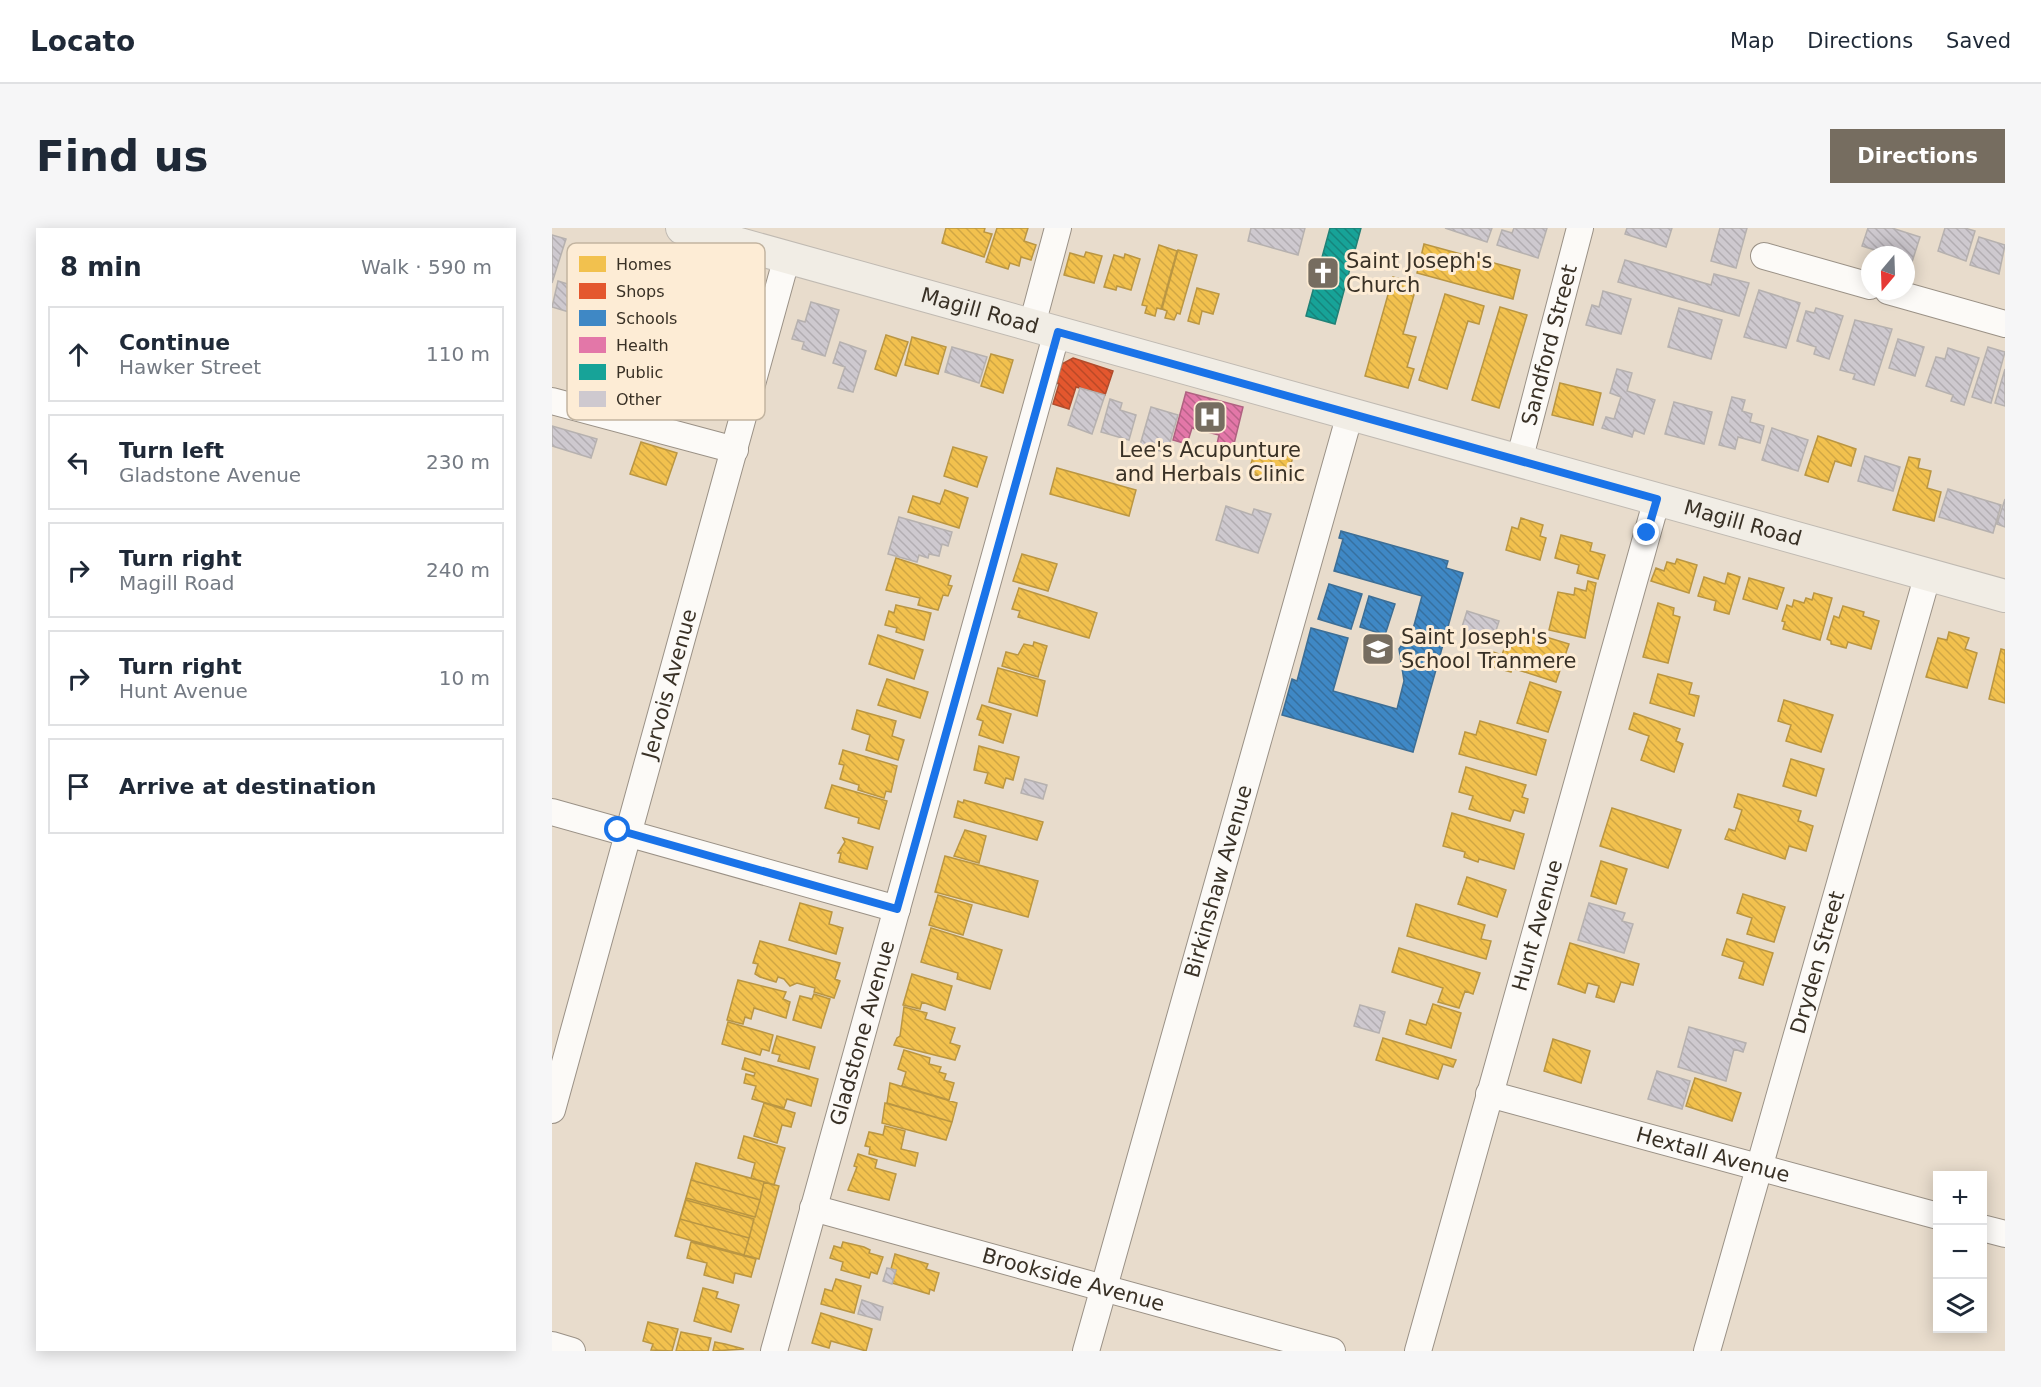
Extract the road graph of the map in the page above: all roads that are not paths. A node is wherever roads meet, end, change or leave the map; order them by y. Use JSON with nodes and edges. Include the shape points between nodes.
{"nodes":[{"id":1,"x":1058,"y":228,"type":"edge"},
{"id":2,"x":1580,"y":228,"type":"edge"},
{"id":3,"x":702,"y":231,"type":"edge"},
{"id":4,"x":741,"y":243,"type":"edge"},
{"id":5,"x":765,"y":250,"type":"edge"},
{"id":6,"x":1764,"y":256,"type":"dead end"},
{"id":7,"x":787,"y":257,"type":"junction"},
{"id":8,"x":1861,"y":283,"type":"edge"},
{"id":9,"x":1915,"y":299,"type":"edge"},
{"id":10,"x":2005,"y":324,"type":"edge"},
{"id":11,"x":1045,"y":329,"type":"junction"},
{"id":12,"x":765,"y":339,"type":"edge"},
{"id":13,"x":552,"y":401,"type":"edge"},
{"id":14,"x":567,"y":405,"type":"edge"},
{"id":15,"x":1350,"y":414,"type":"junction"},
{"id":16,"x":623,"y":420,"type":"edge"},
{"id":17,"x":743,"y":420,"type":"edge"},
{"id":18,"x":735,"y":450,"type":"junction"},
{"id":19,"x":1519,"y":461,"type":"junction"},
{"id":20,"x":1657,"y":499,"type":"junction"},
{"id":21,"x":1928,"y":574,"type":"junction"},
{"id":22,"x":2005,"y":596,"type":"edge"},
{"id":23,"x":552,"y":812,"type":"edge"},
{"id":24,"x":630,"y":834,"type":"junction"},
{"id":25,"x":897,"y":909,"type":"junction"},
{"id":26,"x":1489,"y":1094,"type":"junction"},
{"id":27,"x":552,"y":1110,"type":"edge"},
{"id":28,"x":1759,"y":1168,"type":"junction"},
{"id":29,"x":813,"y":1208,"type":"junction"},
{"id":30,"x":1933,"y":1215,"type":"edge"},
{"id":31,"x":1987,"y":1229,"type":"edge"},
{"id":32,"x":2005,"y":1234,"type":"edge"},
{"id":33,"x":1102,"y":1288,"type":"junction"},
{"id":34,"x":552,"y":1345,"type":"edge"},
{"id":35,"x":572,"y":1351,"type":"edge"},
{"id":36,"x":774,"y":1351,"type":"edge"},
{"id":37,"x":1086,"y":1351,"type":"edge"},
{"id":38,"x":1332,"y":1351,"type":"edge"},
{"id":39,"x":1418,"y":1351,"type":"edge"},
{"id":40,"x":1707,"y":1351,"type":"edge"}],
"edges":[{"from":1,"to":11,"type":"street","name":"Gladstone Avenue"},
{"from":2,"to":19,"type":"street","name":"Sandford Street"},
{"from":3,"to":4,"type":"main road","name":"Magill Road"},
{"from":5,"to":7,"type":"main road","name":"Magill Road"},
{"from":6,"to":8,"type":"street"},
{"from":7,"to":11,"type":"main road","name":"Magill Road"},
{"from":7,"to":12,"type":"street","name":"Jervois Avenue"},
{"from":9,"to":10,"type":"street"},
{"from":11,"to":15,"type":"main road","name":"Magill Road"},
{"from":11,"to":25,"type":"street","name":"Gladstone Avenue"},
{"from":13,"to":14,"type":"street"},
{"from":15,"to":19,"type":"main road","name":"Magill Road"},
{"from":15,"to":33,"type":"street","name":"Birkinshaw Avenue"},
{"from":16,"to":18,"type":"street"},
{"from":17,"to":18,"type":"street","name":"Jervois Avenue"},
{"from":18,"to":24,"type":"street","name":"Jervois Avenue"},
{"from":19,"to":20,"type":"main road","name":"Magill Road"},
{"from":20,"to":21,"type":"main road","name":"Magill Road"},
{"from":20,"to":26,"type":"street","name":"Hunt Avenue"},
{"from":21,"to":22,"type":"main road","name":"Magill Road"},
{"from":21,"to":28,"type":"street","name":"Dryden Street"},
{"from":23,"to":24,"type":"street"},
{"from":24,"to":25,"type":"street"},
{"from":24,"to":27,"type":"street","name":"Jervois Avenue"},
{"from":25,"to":29,"type":"street","name":"Gladstone Avenue"},
{"from":26,"to":28,"type":"street","name":"Hextall Avenue"},
{"from":26,"to":39,"type":"street","name":"Hunt Avenue"},
{"from":28,"to":30,"type":"street","name":"Hextall Avenue"},
{"from":28,"to":40,"type":"street","name":"Dryden Street"},
{"from":29,"to":33,"type":"street","name":"Brookside Avenue"},
{"from":29,"to":36,"type":"street","name":"Gladstone Avenue"},
{"from":31,"to":32,"type":"street"},
{"from":33,"to":37,"type":"street","name":"Birkinshaw Avenue"},
{"from":33,"to":38,"type":"street","name":"Brookside Avenue"},
{"from":34,"to":35,"type":"street"}]}
